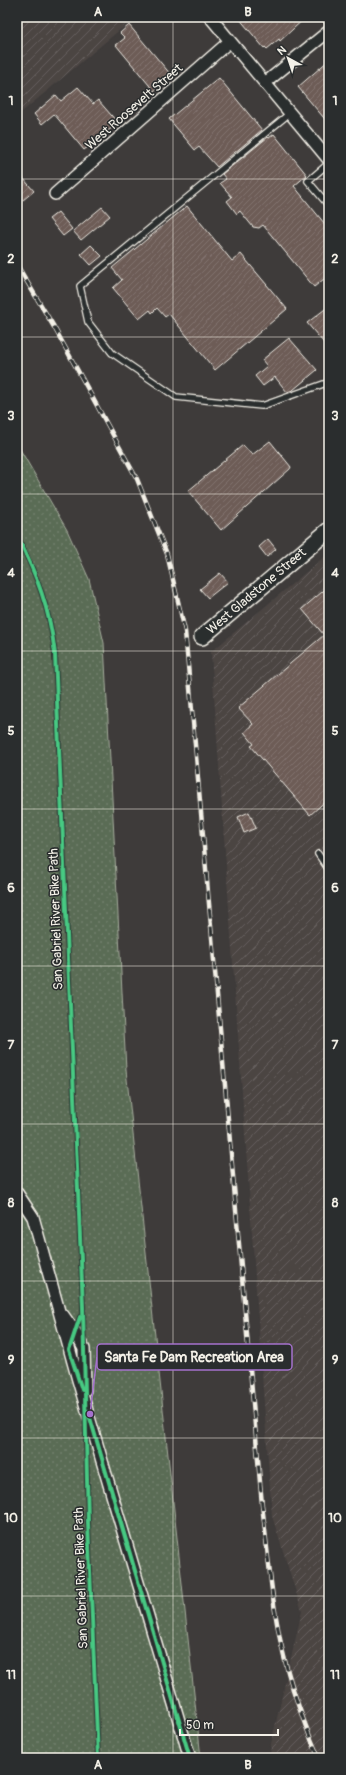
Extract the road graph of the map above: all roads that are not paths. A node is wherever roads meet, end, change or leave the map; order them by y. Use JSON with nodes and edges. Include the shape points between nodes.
{"nodes":[{"id":1,"x":210,"y":17,"type":"edge"},
{"id":2,"x":324,"y":17,"type":"edge"},
{"id":3,"x":329,"y":23,"type":"edge"},
{"id":4,"x":329,"y":31,"type":"edge"},
{"id":5,"x":230,"y":41,"type":"junction"},
{"id":6,"x":265,"y":83,"type":"junction"},
{"id":7,"x":290,"y":113,"type":"junction"},
{"id":8,"x":329,"y":162,"type":"edge"},
{"id":9,"x":55,"y":194,"type":"dead end"},
{"id":10,"x":329,"y":206,"type":"edge"},
{"id":11,"x":329,"y":382,"type":"edge"},
{"id":12,"x":329,"y":530,"type":"edge"},
{"id":13,"x":202,"y":637,"type":"dead end"},
{"id":14,"x":318,"y":854,"type":"dead end"},
{"id":15,"x":329,"y":870,"type":"edge"},
{"id":16,"x":17,"y":1193,"type":"edge"},
{"id":17,"x":190,"y":1758,"type":"edge"}],
"edges":[{"from":1,"to":5,"type":"street"},
{"from":2,"to":3,"type":"lane"},
{"from":4,"to":6,"type":"street"},
{"from":5,"to":6,"type":"street"},
{"from":5,"to":9,"type":"street","name":"West Roosevelt Street"},
{"from":6,"to":7,"type":"street"},
{"from":7,"to":8,"type":"street"},
{"from":7,"to":11,"type":"lane","via":[[80,286],[88,322],[112,353],[176,396],[262,406]]},
{"from":8,"to":10,"type":"lane","via":[[308,181]]},
{"from":12,"to":13,"type":"street","name":"West Gladstone Street"},
{"from":14,"to":15,"type":"lane"},
{"from":16,"to":17,"type":"street","via":[[33,1217],[60,1310],[84,1349],[85,1398]]}]}
